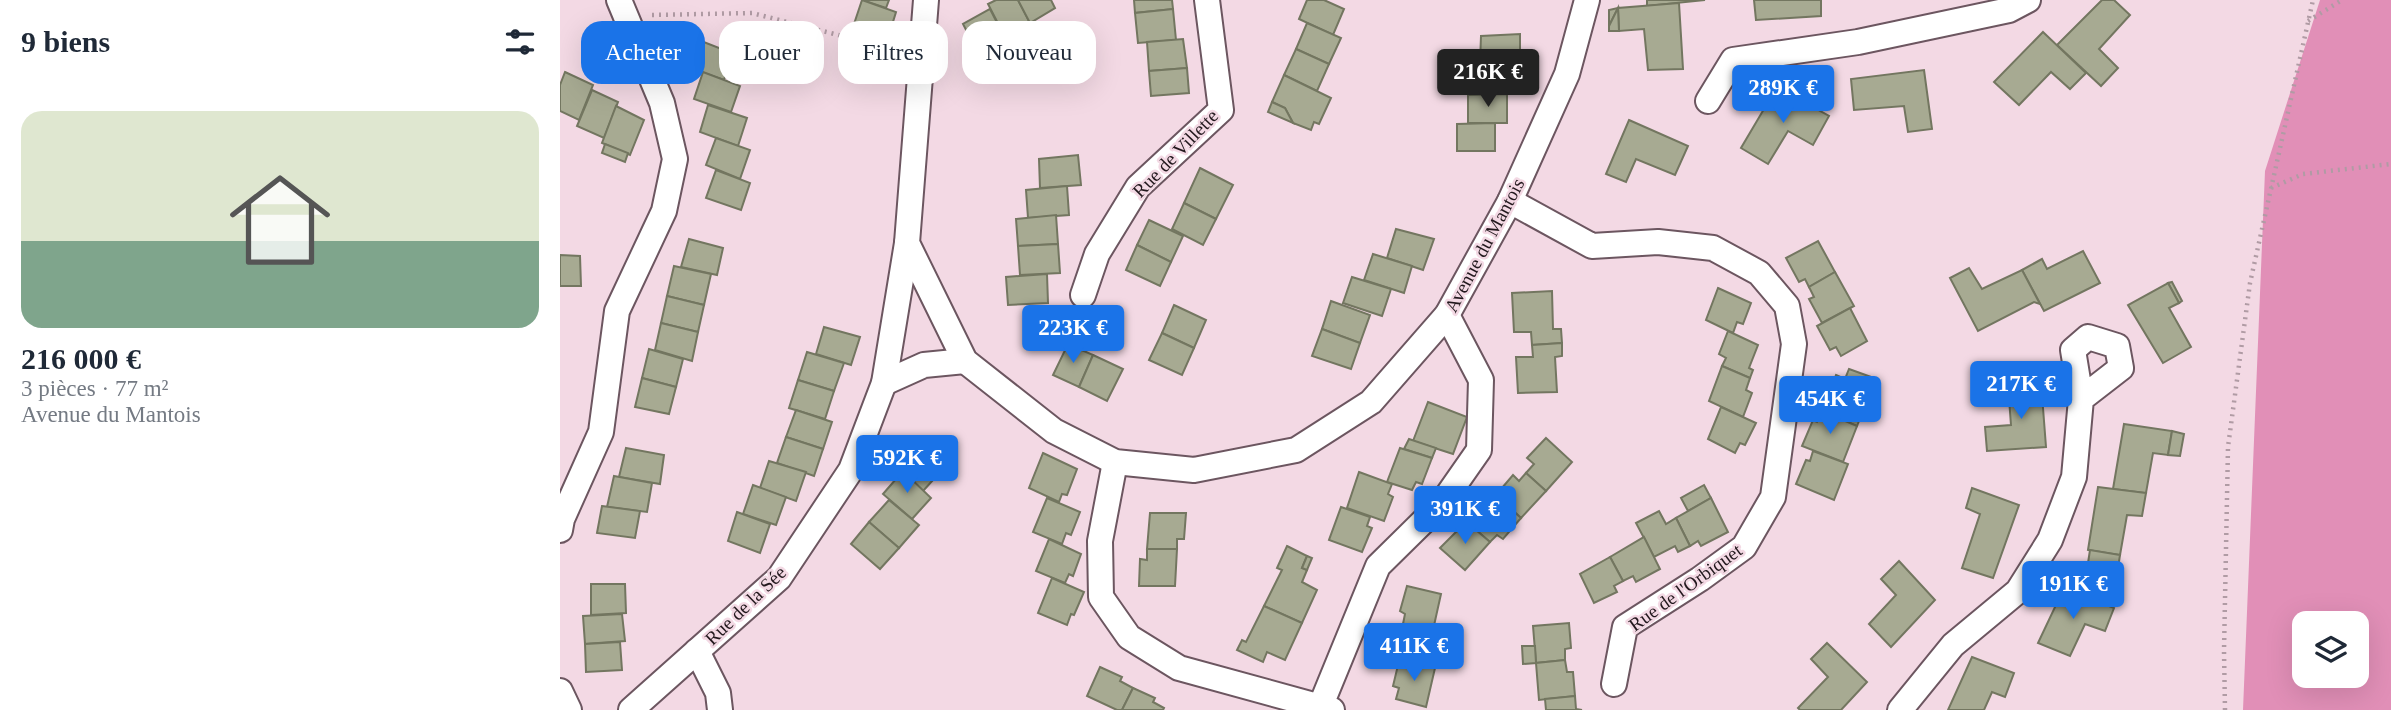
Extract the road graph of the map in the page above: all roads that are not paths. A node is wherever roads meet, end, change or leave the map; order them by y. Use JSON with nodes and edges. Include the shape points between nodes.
{"nodes":[{"id":1,"x":926,"y":0,"type":"edge"},
{"id":2,"x":1207,"y":0,"type":"edge"},
{"id":3,"x":1587,"y":0,"type":"edge"},
{"id":4,"x":2028,"y":0,"type":"edge"},
{"id":5,"x":622,"y":7,"type":"edge"},
{"id":6,"x":1708,"y":101,"type":"dead end"},
{"id":7,"x":1510,"y":201,"type":"junction"},
{"id":8,"x":907,"y":243,"type":"junction"},
{"id":9,"x":1083,"y":295,"type":"dead end"},
{"id":10,"x":1447,"y":315,"type":"junction"},
{"id":11,"x":965,"y":361,"type":"junction"},
{"id":12,"x":884,"y":383,"type":"junction"},
{"id":13,"x":2081,"y":399,"type":"dead end"},
{"id":14,"x":1115,"y":462,"type":"junction"},
{"id":15,"x":560,"y":530,"type":"edge"},
{"id":16,"x":697,"y":651,"type":"junction"},
{"id":17,"x":1614,"y":684,"type":"dead end"},
{"id":18,"x":560,"y":691,"type":"edge"},
{"id":19,"x":1326,"y":708,"type":"edge"},
{"id":20,"x":569,"y":710,"type":"edge"},
{"id":21,"x":631,"y":710,"type":"edge"},
{"id":22,"x":720,"y":710,"type":"edge"},
{"id":23,"x":1900,"y":710,"type":"edge"}],
"edges":[{"from":1,"to":8,"type":"street"},
{"from":2,"to":9,"type":"street","name":"Rue de Villette","via":[[1221,110],[1138,187],[1097,254]]},
{"from":3,"to":7,"type":"street","name":"Avenue du Mantois","via":[[1567,74]]},
{"from":4,"to":6,"type":"street","via":[[2009,10],[1858,42],[1733,60]]},
{"from":5,"to":15,"type":"street","via":[[662,103],[675,159],[664,211],[617,312],[601,432]]},
{"from":7,"to":10,"type":"street","name":"Avenue du Mantois"},
{"from":7,"to":17,"type":"street","name":"Rue de l'Orbiquet","via":[[1591,246],[1658,242],[1713,248],[1759,273],[1787,306],[1794,344],[1773,497],[1744,547],[1625,627]]},
{"from":8,"to":11,"type":"street","name":"Avenue du Mantois"},
{"from":8,"to":12,"type":"street","name":"Rue de la Sée"},
{"from":10,"to":14,"type":"street","name":"Avenue du Mantois","via":[[1371,402],[1296,450],[1194,470]]},
{"from":10,"to":19,"type":"street","via":[[1481,380],[1479,450],[1443,503],[1378,566]]},
{"from":11,"to":12,"type":"street","via":[[924,365]]},
{"from":11,"to":14,"type":"street","name":"Avenue du Mantois","via":[[1055,431]]},
{"from":12,"to":16,"type":"street","name":"Rue de la Sée","via":[[851,470],[779,578]]},
{"from":13,"to":23,"type":"street","via":[[2074,477],[2050,540],[2018,591],[1953,645]]},
{"from":14,"to":19,"type":"street","via":[[1100,541],[1101,597],[1129,637],[1179,668]]},
{"from":16,"to":21,"type":"street","name":"Rue de la Sée"},
{"from":16,"to":22,"type":"street","via":[[718,694]]},
{"from":18,"to":20,"type":"street"}]}
